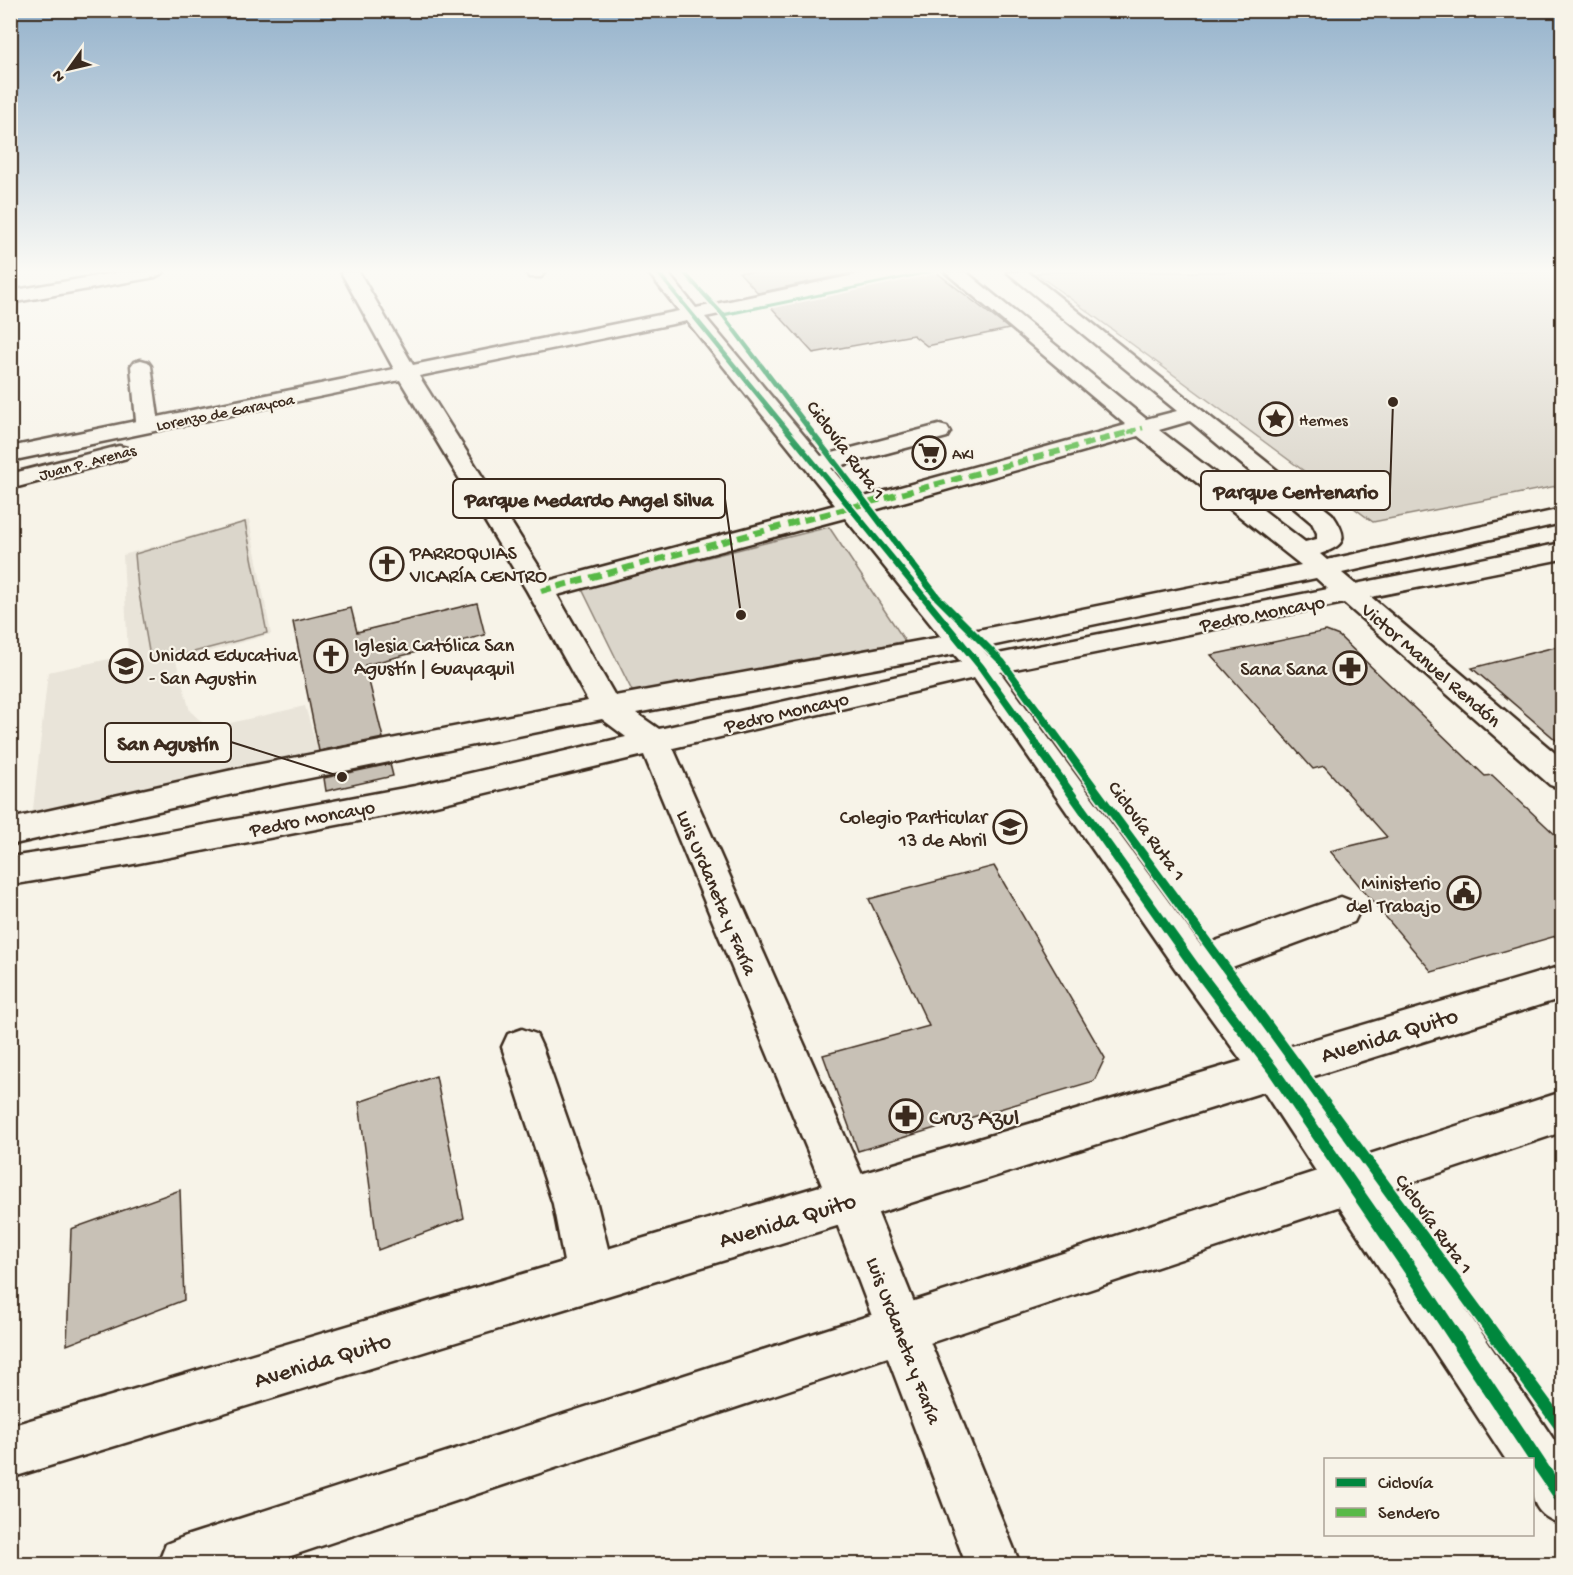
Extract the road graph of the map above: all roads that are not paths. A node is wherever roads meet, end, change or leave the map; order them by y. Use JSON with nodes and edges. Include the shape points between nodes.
{"nodes":[{"id":1,"x":391,"y":346,"type":"edge"},
{"id":2,"x":545,"y":346,"type":"edge"},
{"id":3,"x":718,"y":346,"type":"edge"},
{"id":4,"x":1043,"y":346,"type":"edge"},
{"id":5,"x":1109,"y":346,"type":"edge"},
{"id":6,"x":141,"y":366,"type":"dead end"},
{"id":7,"x":407,"y":374,"type":"junction"},
{"id":8,"x":1194,"y":413,"type":"junction"},
{"id":9,"x":148,"y":426,"type":"junction"},
{"id":10,"x":1143,"y":428,"type":"junction"},
{"id":11,"x":939,"y":432,"type":"dead end"},
{"id":12,"x":10,"y":454,"type":"edge"},
{"id":13,"x":816,"y":465,"type":"junction"},
{"id":14,"x":10,"y":482,"type":"edge"},
{"id":15,"x":852,"y":508,"type":"junction"},
{"id":16,"x":1563,"y":516,"type":"edge"},
{"id":17,"x":1563,"y":551,"type":"edge"},
{"id":18,"x":1312,"y":560,"type":"junction"},
{"id":19,"x":541,"y":591,"type":"junction"},
{"id":20,"x":1352,"y":594,"type":"junction"},
{"id":21,"x":972,"y":655,"type":"junction"},
{"id":22,"x":606,"y":708,"type":"junction"},
{"id":23,"x":654,"y":741,"type":"junction"},
{"id":24,"x":1563,"y":777,"type":"edge"},
{"id":25,"x":10,"y":832,"type":"edge"},
{"id":26,"x":10,"y":871,"type":"edge"},
{"id":27,"x":1341,"y":912,"type":"dead end"},
{"id":28,"x":1194,"y":966,"type":"junction"},
{"id":29,"x":1563,"y":982,"type":"edge"},
{"id":30,"x":522,"y":1047,"type":"dead end"},
{"id":31,"x":1273,"y":1070,"type":"junction"},
{"id":32,"x":1563,"y":1112,"type":"edge"},
{"id":33,"x":1349,"y":1181,"type":"junction"},
{"id":34,"x":850,"y":1200,"type":"junction"},
{"id":35,"x":591,"y":1277,"type":"junction"},
{"id":36,"x":900,"y":1329,"type":"junction"},
{"id":37,"x":10,"y":1452,"type":"edge"},
{"id":38,"x":1555,"y":1473,"type":"edge"},
{"id":39,"x":186,"y":1564,"type":"edge"},
{"id":40,"x":993,"y":1564,"type":"edge"}],
"edges":[{"from":1,"to":7,"type":"street"},
{"from":2,"to":7,"type":"street","name":"Lorenzo de Garaycoa"},
{"from":3,"to":13,"type":"street"},
{"from":4,"to":10,"type":"street","name":"Victor Manuel Rendón"},
{"from":5,"to":8,"type":"street"},
{"from":6,"to":9,"type":"street"},
{"from":7,"to":9,"type":"street","name":"Lorenzo de Garaycoa"},
{"from":7,"to":14,"type":"street","name":"Juan P. Arenas"},
{"from":7,"to":19,"type":"street"},
{"from":8,"to":10,"type":"street"},
{"from":8,"to":18,"type":"street","via":[[1323,519],[1330,533],[1329,543]]},
{"from":9,"to":12,"type":"street","name":"Lorenzo de Garaycoa"},
{"from":10,"to":15,"type":"street"},
{"from":10,"to":18,"type":"street","name":"Victor Manuel Rendón"},
{"from":11,"to":13,"type":"street"},
{"from":13,"to":15,"type":"street"},
{"from":15,"to":19,"type":"street"},
{"from":15,"to":21,"type":"street"},
{"from":16,"to":18,"type":"street","name":"Pedro Moncayo"},
{"from":17,"to":20,"type":"street","name":"Pedro Moncayo"},
{"from":18,"to":20,"type":"street","name":"Victor Manuel Rendón"},
{"from":18,"to":21,"type":"street","name":"Pedro Moncayo"},
{"from":19,"to":22,"type":"street"},
{"from":20,"to":21,"type":"street","name":"Pedro Moncayo"},
{"from":20,"to":24,"type":"street","name":"Victor Manuel Rendón"},
{"from":21,"to":22,"type":"street","name":"Pedro Moncayo"},
{"from":21,"to":23,"type":"street","name":"Pedro Moncayo"},
{"from":21,"to":28,"type":"street"},
{"from":22,"to":23,"type":"street"},
{"from":22,"to":25,"type":"street","name":"Pedro Moncayo","via":[[246,779]]},
{"from":23,"to":26,"type":"street","name":"Pedro Moncayo","via":[[415,798]]},
{"from":23,"to":34,"type":"street","name":"Luis Urdaneta y Faría"},
{"from":27,"to":28,"type":"street"},
{"from":28,"to":31,"type":"street"},
{"from":29,"to":31,"type":"street","name":"Avenida Quito"},
{"from":30,"to":35,"type":"street","via":[[575,1204]]},
{"from":31,"to":33,"type":"street"},
{"from":31,"to":34,"type":"street","name":"Avenida Quito"},
{"from":32,"to":33,"type":"street","via":[[1378,1175]]},
{"from":33,"to":36,"type":"street"},
{"from":33,"to":38,"type":"street"},
{"from":34,"to":35,"type":"street","name":"Avenida Quito"},
{"from":34,"to":36,"type":"street","name":"Luis Urdaneta y Faría"},
{"from":35,"to":37,"type":"street","name":"Avenida Quito"},
{"from":36,"to":39,"type":"street"},
{"from":36,"to":40,"type":"street","name":"Luis Urdaneta y Faría"}]}
